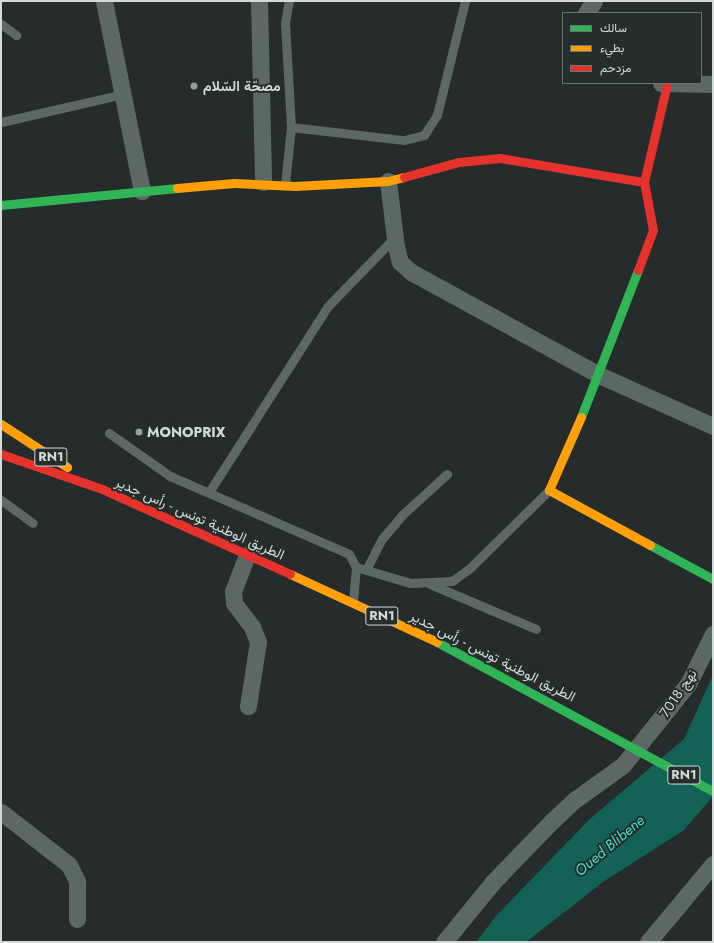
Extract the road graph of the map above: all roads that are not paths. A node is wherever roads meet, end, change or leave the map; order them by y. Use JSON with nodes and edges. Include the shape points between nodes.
{"nodes":[{"id":1,"x":104,"y":1,"type":"edge"},
{"id":2,"x":259,"y":1,"type":"edge"},
{"id":3,"x":289,"y":1,"type":"edge"},
{"id":4,"x":465,"y":1,"type":"edge"},
{"id":5,"x":594,"y":1,"type":"edge"},
{"id":6,"x":587,"y":12,"type":"edge"},
{"id":7,"x":1,"y":24,"type":"edge"},
{"id":8,"x":16,"y":35,"type":"dead end"},
{"id":9,"x":664,"y":84,"type":"edge"},
{"id":10,"x":702,"y":84,"type":"edge"},
{"id":11,"x":713,"y":84,"type":"edge"},
{"id":12,"x":123,"y":94,"type":"junction"},
{"id":13,"x":1,"y":122,"type":"edge"},
{"id":14,"x":292,"y":127,"type":"junction"},
{"id":15,"x":388,"y":181,"type":"junction"},
{"id":16,"x":263,"y":182,"type":"junction"},
{"id":17,"x":644,"y":182,"type":"junction"},
{"id":18,"x":286,"y":184,"type":"junction"},
{"id":19,"x":142,"y":191,"type":"junction"},
{"id":20,"x":1,"y":205,"type":"edge"},
{"id":21,"x":395,"y":237,"type":"junction"},
{"id":22,"x":599,"y":375,"type":"junction"},
{"id":23,"x":1,"y":424,"type":"edge"},
{"id":24,"x":713,"y":426,"type":"edge"},
{"id":25,"x":109,"y":433,"type":"dead end"},
{"id":26,"x":1,"y":454,"type":"edge"},
{"id":27,"x":447,"y":474,"type":"dead end"},
{"id":28,"x":102,"y":489,"type":"junction"},
{"id":29,"x":549,"y":490,"type":"junction"},
{"id":30,"x":209,"y":492,"type":"junction"},
{"id":31,"x":1,"y":500,"type":"edge"},
{"id":32,"x":33,"y":523,"type":"dead end"},
{"id":33,"x":247,"y":555,"type":"junction"},
{"id":34,"x":356,"y":567,"type":"junction"},
{"id":35,"x":366,"y":570,"type":"junction"},
{"id":36,"x":713,"y":579,"type":"edge"},
{"id":37,"x":428,"y":584,"type":"junction"},
{"id":38,"x":353,"y":602,"type":"junction"},
{"id":39,"x":536,"y":629,"type":"dead end"},
{"id":40,"x":713,"y":634,"type":"edge"},
{"id":41,"x":248,"y":706,"type":"dead end"},
{"id":42,"x":637,"y":748,"type":"junction"},
{"id":43,"x":713,"y":791,"type":"edge"},
{"id":44,"x":1,"y":812,"type":"edge"},
{"id":45,"x":713,"y":864,"type":"edge"},
{"id":46,"x":77,"y":919,"type":"dead end"},
{"id":47,"x":444,"y":942,"type":"edge"},
{"id":48,"x":648,"y":942,"type":"edge"}],
"edges":[{"from":1,"to":12,"type":"street"},
{"from":2,"to":16,"type":"street"},
{"from":3,"to":14,"type":"lane","via":[[285,23]]},
{"from":4,"to":14,"type":"lane","via":[[436,116],[424,135],[404,140]]},
{"from":5,"to":6,"type":"street"},
{"from":7,"to":8,"type":"lane"},
{"from":9,"to":17,"type":"street"},
{"from":10,"to":11,"type":"street"},
{"from":12,"to":13,"type":"lane"},
{"from":12,"to":19,"type":"street"},
{"from":14,"to":18,"type":"lane"},
{"from":15,"to":17,"type":"street","via":[[459,162],[500,158]]},
{"from":15,"to":18,"type":"street"},
{"from":15,"to":21,"type":"street"},
{"from":16,"to":18,"type":"street"},
{"from":16,"to":19,"type":"street"},
{"from":17,"to":22,"type":"street","via":[[653,230]]},
{"from":19,"to":20,"type":"street"},
{"from":21,"to":22,"type":"street","via":[[400,262],[410,272]]},
{"from":21,"to":30,"type":"lane","via":[[328,306]]},
{"from":22,"to":24,"type":"street"},
{"from":22,"to":29,"type":"street"},
{"from":23,"to":28,"type":"street","name":"الطريق الوطنية تونس - رأس جدير","number":"RN1"},
{"from":25,"to":30,"type":"lane","via":[[170,476]]},
{"from":26,"to":28,"type":"street","name":"الطريق الوطنية تونس - رأس جدير","number":"RN1"},
{"from":27,"to":35,"type":"lane","via":[[402,515],[382,539]]},
{"from":28,"to":33,"type":"street","name":"الطريق الوطنية تونس - رأس جدير","number":"RN1"},
{"from":29,"to":36,"type":"street"},
{"from":29,"to":37,"type":"lane","via":[[470,568],[452,581]]},
{"from":30,"to":34,"type":"lane","via":[[320,539],[349,554]]},
{"from":31,"to":32,"type":"lane"},
{"from":33,"to":38,"type":"street","name":"الطريق الوطنية تونس - رأس جدير","number":"RN1"},
{"from":33,"to":41,"type":"street","via":[[233,591],[234,603],[252,627],[258,642]]},
{"from":34,"to":35,"type":"lane"},
{"from":34,"to":38,"type":"lane"},
{"from":35,"to":37,"type":"lane","via":[[410,583]]},
{"from":37,"to":39,"type":"lane"},
{"from":38,"to":42,"type":"street","name":"الطريق الوطنية تونس - رأس جدير","number":"RN1","via":[[474,660]]},
{"from":40,"to":42,"type":"street","name":"نهج 7018","via":[[688,684]]},
{"from":42,"to":43,"type":"street","name":"الطريق الوطنية تونس - رأس جدير","number":"RN1"},
{"from":42,"to":47,"type":"street","name":"نهج 7018","via":[[623,765],[576,799],[522,852]]},
{"from":44,"to":46,"type":"street","via":[[70,865],[76,880]]},
{"from":45,"to":48,"type":"street"}]}
